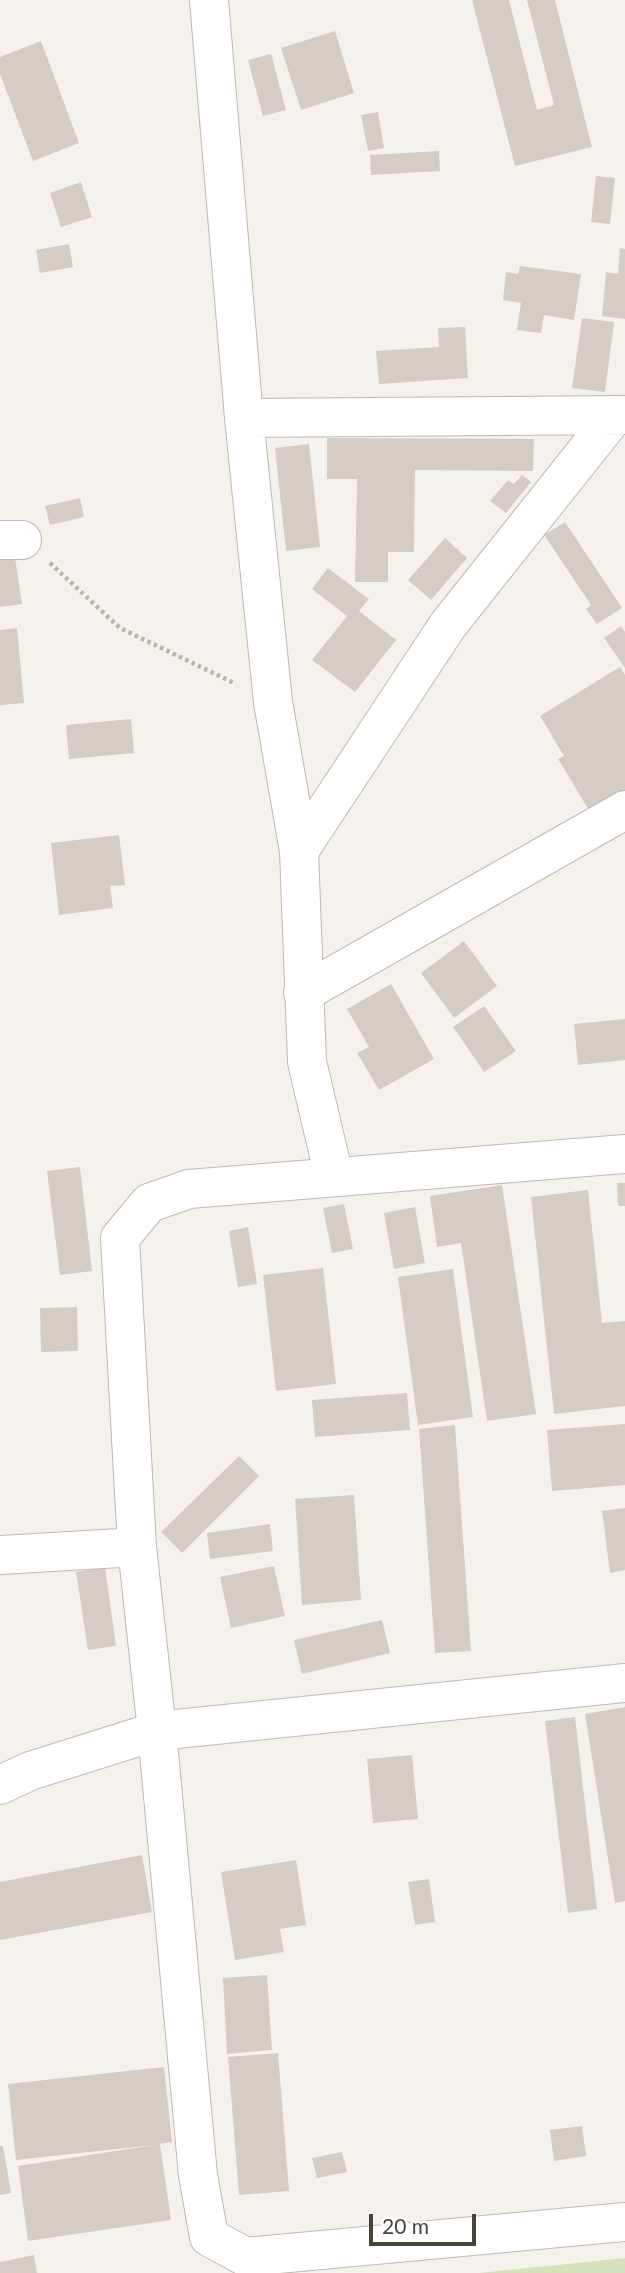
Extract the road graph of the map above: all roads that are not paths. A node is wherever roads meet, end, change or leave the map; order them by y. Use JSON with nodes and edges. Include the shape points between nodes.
{"nodes":[{"id":1,"x":209,"y":0,"type":"edge"},
{"id":2,"x":620,"y":415,"type":"edge"},
{"id":3,"x":244,"y":418,"type":"junction"},
{"id":4,"x":625,"y":810,"type":"edge"},
{"id":5,"x":299,"y":851,"type":"junction"},
{"id":6,"x":303,"y":993,"type":"junction"},
{"id":7,"x":625,"y":1154,"type":"edge"},
{"id":8,"x":334,"y":1177,"type":"junction"},
{"id":9,"x":137,"y":1547,"type":"junction"},
{"id":10,"x":0,"y":1555,"type":"edge"},
{"id":11,"x":625,"y":1684,"type":"edge"},
{"id":12,"x":157,"y":1731,"type":"junction"},
{"id":13,"x":0,"y":1785,"type":"edge"},
{"id":14,"x":625,"y":2222,"type":"edge"}],
"edges":[{"from":1,"to":3,"type":"street"},
{"from":2,"to":3,"type":"street"},
{"from":2,"to":5,"type":"street","via":[[448,625]]},
{"from":3,"to":5,"type":"street","via":[[273,702]]},
{"from":4,"to":6,"type":"street"},
{"from":5,"to":6,"type":"street"},
{"from":6,"to":8,"type":"street","via":[[307,1062]]},
{"from":7,"to":8,"type":"street"},
{"from":8,"to":9,"type":"street","via":[[189,1189],[149,1203],[120,1238]]},
{"from":9,"to":10,"type":"street"},
{"from":9,"to":12,"type":"street"},
{"from":11,"to":12,"type":"street"},
{"from":12,"to":13,"type":"street"},
{"from":12,"to":14,"type":"street","via":[[198,2175],[209,2237],[246,2257]]}]}
